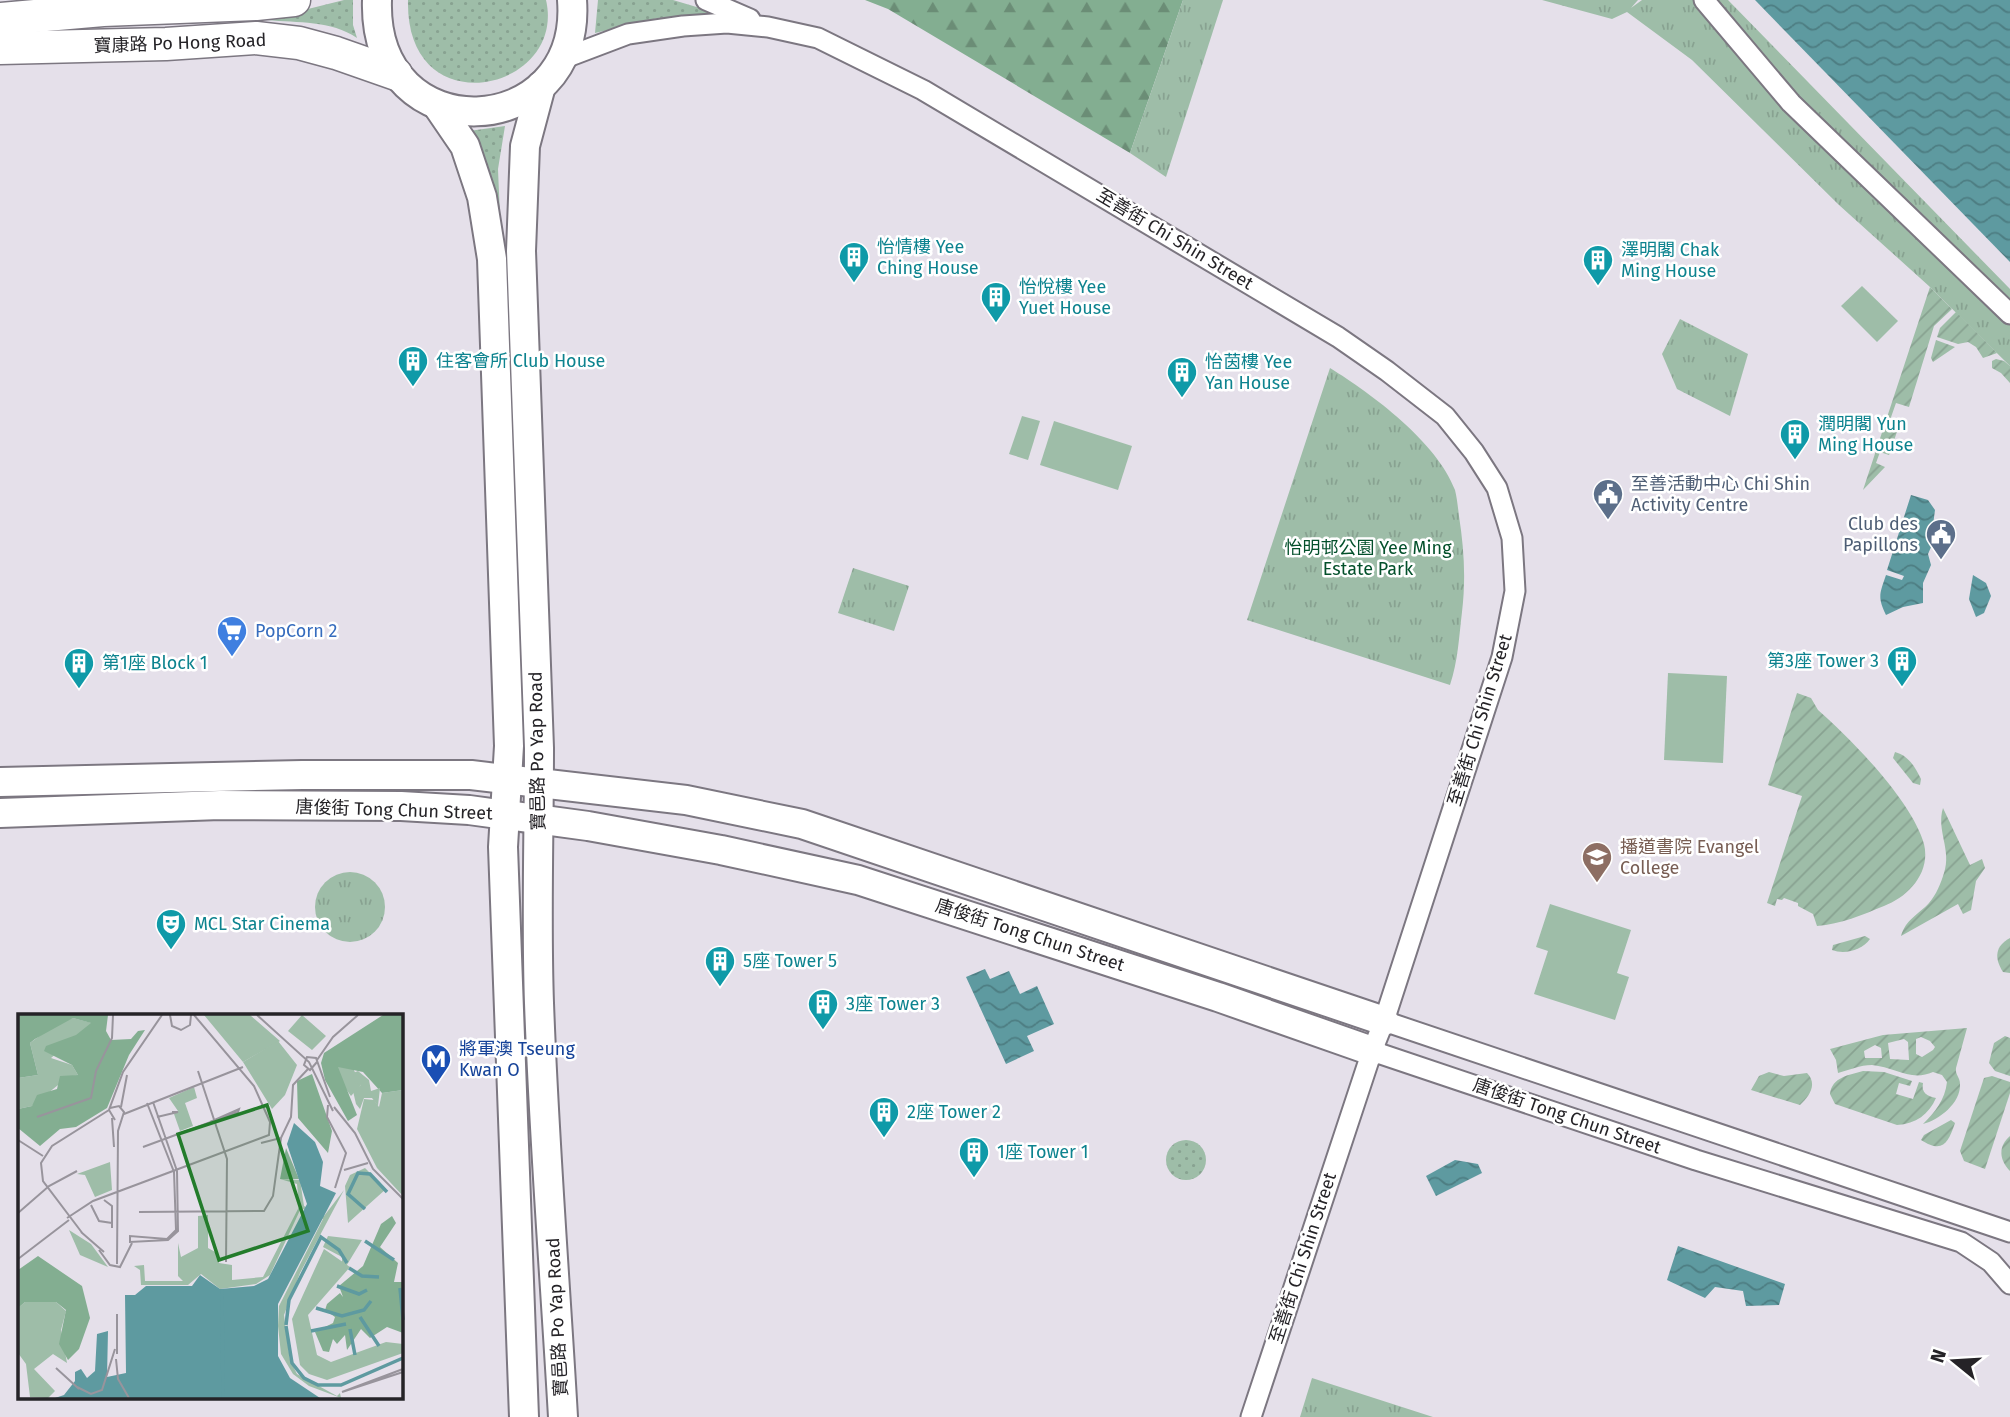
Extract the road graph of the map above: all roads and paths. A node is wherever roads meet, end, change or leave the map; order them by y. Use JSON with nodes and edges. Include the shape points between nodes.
{"nodes":[{"id":1,"x":294,"y":0,"type":"edge"},
{"id":2,"x":377,"y":0,"type":"edge"},
{"id":3,"x":572,"y":0,"type":"edge"},
{"id":4,"x":706,"y":0,"type":"edge"},
{"id":5,"x":1704,"y":0,"type":"edge"},
{"id":6,"x":0,"y":19,"type":"edge"},
{"id":7,"x":768,"y":27,"type":"junction"},
{"id":8,"x":0,"y":48,"type":"edge"},
{"id":9,"x":562,"y":59,"type":"junction"},
{"id":10,"x":397,"y":74,"type":"junction"},
{"id":11,"x":541,"y":86,"type":"junction"},
{"id":12,"x":437,"y":105,"type":"junction"},
{"id":13,"x":2010,"y":314,"type":"edge"},
{"id":14,"x":507,"y":779,"type":"junction"},
{"id":15,"x":0,"y":782,"type":"edge"},
{"id":16,"x":539,"y":782,"type":"junction"},
{"id":17,"x":0,"y":813,"type":"edge"},
{"id":18,"x":504,"y":815,"type":"junction"},
{"id":19,"x":540,"y":820,"type":"junction"},
{"id":20,"x":802,"y":824,"type":"junction"},
{"id":21,"x":765,"y":860,"type":"junction"},
{"id":22,"x":1384,"y":1021,"type":"junction"},
{"id":23,"x":1372,"y":1051,"type":"junction"},
{"id":24,"x":2010,"y":1232,"type":"edge"},
{"id":25,"x":2010,"y":1284,"type":"edge"},
{"id":26,"x":524,"y":1417,"type":"edge"},
{"id":27,"x":563,"y":1417,"type":"edge"},
{"id":28,"x":1251,"y":1417,"type":"edge"}],
"edges":[{"from":1,"to":6,"type":"main road","name":"寶康路 Po Hong Road"},
{"from":2,"to":10,"type":"main road","name":"寶邑路 Po Yap Road","via":[[376,24],[383,50]]},
{"from":3,"to":9,"type":"main road","name":"寶邑路 Po Yap Road","via":[[572,30]]},
{"from":4,"to":7,"type":"street","name":"至善街 Chi Shin Street"},
{"from":5,"to":13,"type":"street","via":[[1791,103]]},
{"from":7,"to":9,"type":"street","name":"至善街 Chi Shin Street","via":[[727,23],[628,34]]},
{"from":7,"to":22,"type":"street","name":"至善街 Chi Shin Street","via":[[818,38],[917,87],[1338,337],[1445,416],[1497,488],[1511,538],[1515,592],[1502,657]]},
{"from":8,"to":10,"type":"main road","name":"寶康路 Po Hong Road","via":[[256,38],[299,43]]},
{"from":9,"to":11,"type":"main road","name":"寶邑路 Po Yap Road"},
{"from":10,"to":12,"type":"main road","name":"寶邑路 Po Yap Road"},
{"from":11,"to":12,"type":"main road","name":"寶邑路 Po Yap Road","via":[[512,105],[493,110]]},
{"from":11,"to":16,"type":"main road","name":"寶邑路 Po Yap Road","via":[[525,146],[521,251]]},
{"from":12,"to":14,"type":"main road","name":"寶邑路 Po Yap Road","via":[[465,146],[482,197],[492,259]]},
{"from":14,"to":15,"type":"main road","name":"唐俊街 Tong Chun Street","via":[[302,775]]},
{"from":14,"to":16,"type":"main road","name":"唐俊街 Tong Chun Street"},
{"from":14,"to":18,"type":"main road","name":"寶邑路 Po Yap Road"},
{"from":16,"to":19,"type":"main road","name":"寶邑路 Po Yap Road"},
{"from":16,"to":20,"type":"main road","name":"唐俊街 Tong Chun Street","via":[[686,800]]},
{"from":17,"to":18,"type":"main road","name":"唐俊街 Tong Chun Street","via":[[220,805],[401,806]]},
{"from":18,"to":19,"type":"main road","name":"唐俊街 Tong Chun Street"},
{"from":18,"to":26,"type":"main road","name":"寶邑路 Po Yap Road"},
{"from":19,"to":21,"type":"main road","name":"唐俊街 Tong Chun Street"},
{"from":19,"to":27,"type":"main road","name":"寶邑路 Po Yap Road","via":[[539,1004]]},
{"from":20,"to":21,"type":"main road","via":[[799,837],[785,852]]},
{"from":20,"to":22,"type":"main road","name":"唐俊街 Tong Chun Street"},
{"from":21,"to":23,"type":"main road","name":"唐俊街 Tong Chun Street","via":[[907,895]]},
{"from":22,"to":23,"type":"street","name":"至善街 Chi Shin Street"},
{"from":22,"to":24,"type":"street","name":"唐俊街 Tong Chun Street"},
{"from":23,"to":25,"type":"street","name":"唐俊街 Tong Chun Street","via":[[1961,1242],[1991,1262]]},
{"from":23,"to":28,"type":"street","name":"至善街 Chi Shin Street"}]}
